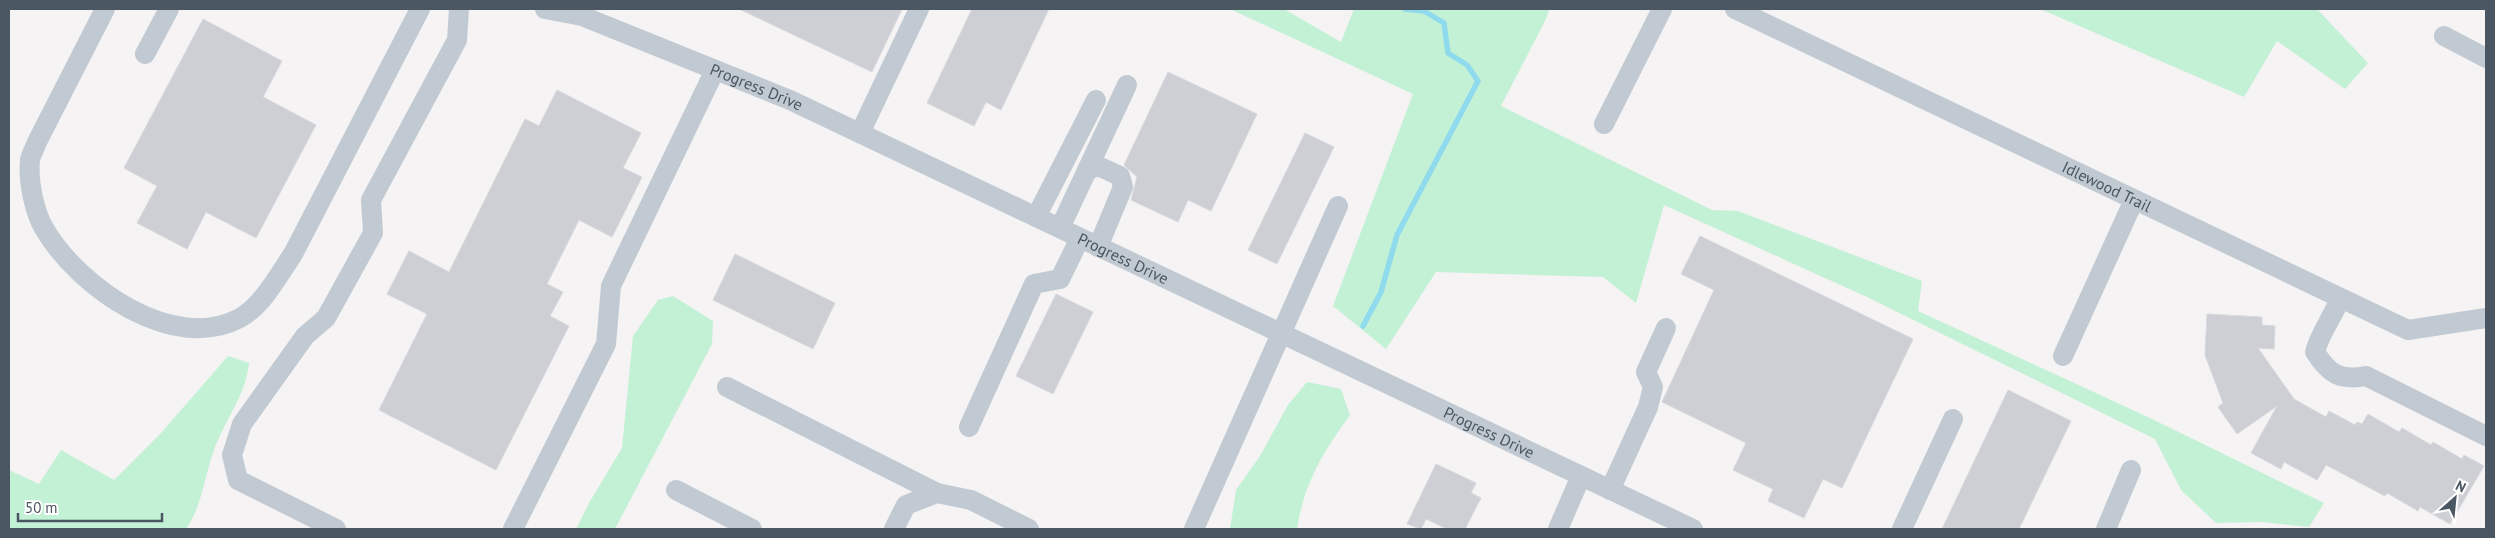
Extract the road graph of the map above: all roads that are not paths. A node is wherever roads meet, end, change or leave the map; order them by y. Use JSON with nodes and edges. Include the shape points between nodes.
{"nodes":[{"id":1,"x":105,"y":9,"type":"edge"},
{"id":2,"x":170,"y":9,"type":"edge"},
{"id":3,"x":420,"y":9,"type":"edge"},
{"id":4,"x":459,"y":9,"type":"edge"},
{"id":5,"x":545,"y":9,"type":"edge"},
{"id":6,"x":919,"y":9,"type":"edge"},
{"id":7,"x":1662,"y":9,"type":"edge"},
{"id":8,"x":1735,"y":9,"type":"edge"},
{"id":9,"x":2444,"y":36,"type":"dead end"},
{"id":10,"x":146,"y":54,"type":"dead end"},
{"id":11,"x":2486,"y":58,"type":"edge"},
{"id":12,"x":715,"y":70,"type":"junction"},
{"id":13,"x":1127,"y":85,"type":"dead end"},
{"id":14,"x":1096,"y":100,"type":"dead end"},
{"id":15,"x":1604,"y":124,"type":"dead end"},
{"id":16,"x":860,"y":133,"type":"junction"},
{"id":17,"x":1088,"y":170,"type":"junction"},
{"id":18,"x":2134,"y":200,"type":"junction"},
{"id":19,"x":1338,"y":206,"type":"dead end"},
{"id":20,"x":1036,"y":217,"type":"junction"},
{"id":21,"x":1060,"y":228,"type":"junction"},
{"id":22,"x":1080,"y":238,"type":"junction"},
{"id":23,"x":1098,"y":247,"type":"junction"},
{"id":24,"x":2340,"y":299,"type":"junction"},
{"id":25,"x":2486,"y":318,"type":"edge"},
{"id":26,"x":1666,"y":328,"type":"dead end"},
{"id":27,"x":1282,"y":334,"type":"junction"},
{"id":28,"x":2063,"y":356,"type":"dead end"},
{"id":29,"x":727,"y":388,"type":"dead end"},
{"id":30,"x":1953,"y":419,"type":"dead end"},
{"id":31,"x":969,"y":427,"type":"dead end"},
{"id":32,"x":2486,"y":436,"type":"edge"},
{"id":33,"x":2131,"y":470,"type":"dead end"},
{"id":34,"x":1581,"y":476,"type":"junction"},
{"id":35,"x":676,"y":490,"type":"dead end"},
{"id":36,"x":1610,"y":490,"type":"junction"},
{"id":37,"x":937,"y":492,"type":"junction"},
{"id":38,"x":336,"y":529,"type":"edge"},
{"id":39,"x":513,"y":529,"type":"edge"},
{"id":40,"x":752,"y":529,"type":"edge"},
{"id":41,"x":894,"y":529,"type":"edge"},
{"id":42,"x":1029,"y":529,"type":"edge"},
{"id":43,"x":1194,"y":529,"type":"edge"},
{"id":44,"x":1558,"y":529,"type":"edge"},
{"id":45,"x":1693,"y":529,"type":"edge"},
{"id":46,"x":1902,"y":529,"type":"edge"},
{"id":47,"x":2106,"y":529,"type":"edge"}],
"edges":[{"from":1,"to":3,"type":"street","via":[[30,160],[36,210],[62,256],[95,286],[133,311],[163,324],[189,327],[219,326],[240,318],[255,306],[293,254]]},
{"from":2,"to":10,"type":"street"},
{"from":4,"to":38,"type":"street","via":[[457,40],[371,200],[373,233],[326,318],[305,336],[242,424],[232,455],[238,480]]},
{"from":5,"to":12,"type":"street","name":"Progress Drive","via":[[582,16]]},
{"from":6,"to":16,"type":"street"},
{"from":7,"to":15,"type":"street"},
{"from":8,"to":18,"type":"street","name":"Idlewood Trail"},
{"from":9,"to":11,"type":"street"},
{"from":12,"to":16,"type":"street","name":"Progress Drive"},
{"from":12,"to":39,"type":"street","via":[[610,286],[606,344]]},
{"from":13,"to":17,"type":"street"},
{"from":14,"to":20,"type":"street"},
{"from":16,"to":20,"type":"street","name":"Progress Drive"},
{"from":17,"to":21,"type":"street"},
{"from":17,"to":23,"type":"street","via":[[1098,166],[1120,176],[1123,187]]},
{"from":18,"to":24,"type":"street","name":"Idlewood Trail"},
{"from":18,"to":28,"type":"street"},
{"from":19,"to":27,"type":"street"},
{"from":20,"to":21,"type":"street","name":"Progress Drive"},
{"from":21,"to":22,"type":"street","name":"Progress Drive"},
{"from":22,"to":23,"type":"street","name":"Progress Drive"},
{"from":22,"to":31,"type":"street","via":[[1060,279],[1034,284]]},
{"from":23,"to":27,"type":"street","name":"Progress Drive"},
{"from":24,"to":25,"type":"street","name":"Idlewood Trail","via":[[2408,330]]},
{"from":24,"to":32,"type":"street","via":[[2319,336],[2315,352],[2326,369],[2350,379],[2366,376]]},
{"from":26,"to":36,"type":"street","via":[[1646,372],[1652,387],[1648,406]]},
{"from":27,"to":34,"type":"street","name":"Progress Drive"},
{"from":27,"to":43,"type":"street"},
{"from":29,"to":37,"type":"street"},
{"from":30,"to":46,"type":"street"},
{"from":33,"to":47,"type":"street"},
{"from":34,"to":36,"type":"street","name":"Progress Drive"},
{"from":34,"to":44,"type":"street"},
{"from":35,"to":40,"type":"street"},
{"from":36,"to":45,"type":"street","name":"Progress Drive"},
{"from":37,"to":41,"type":"street","via":[[906,505]]},
{"from":37,"to":42,"type":"street","via":[[971,500]]}]}
